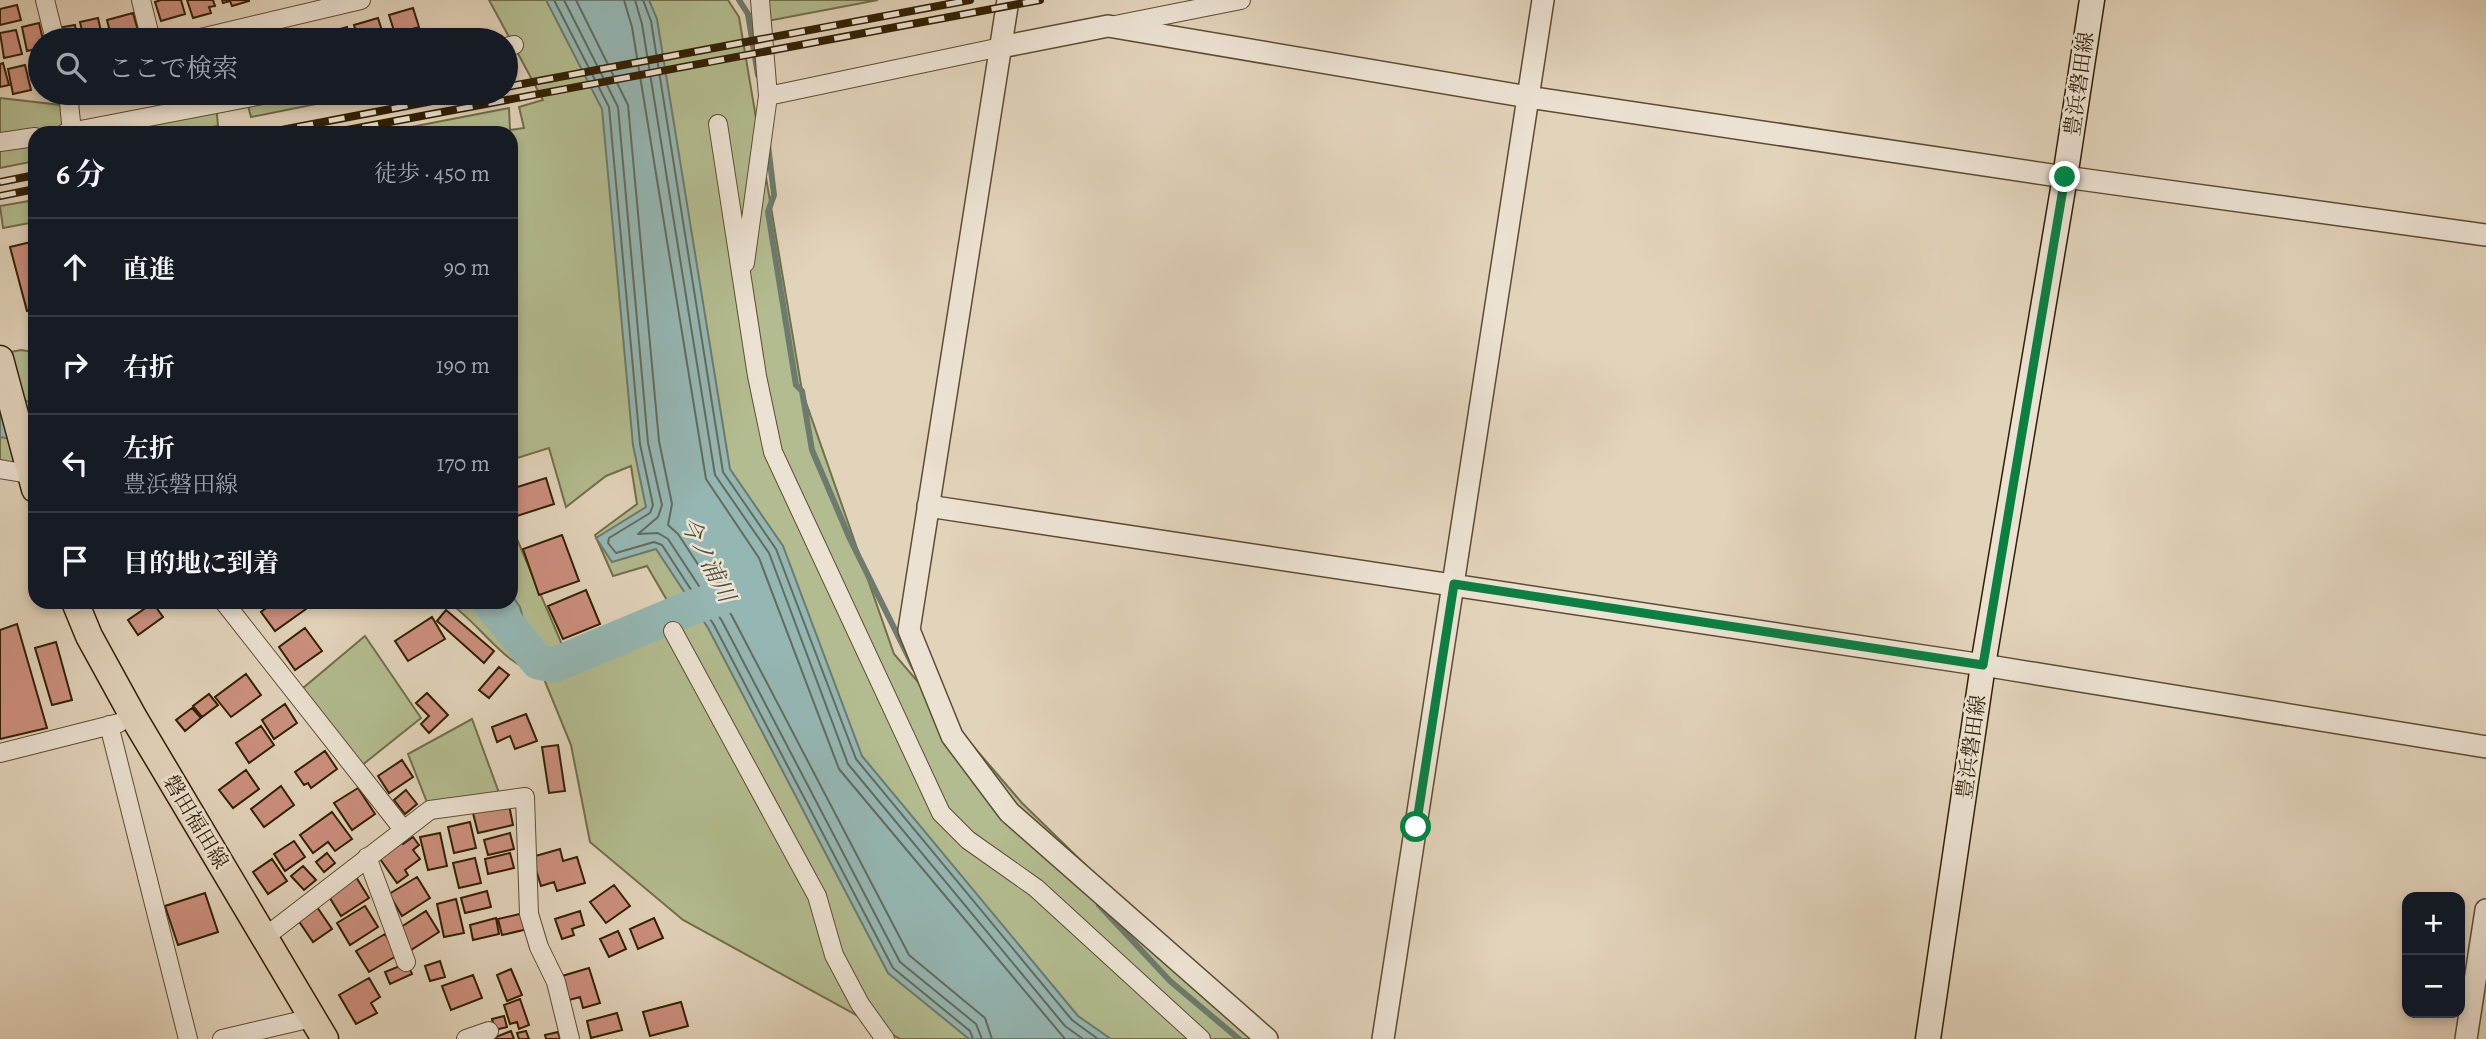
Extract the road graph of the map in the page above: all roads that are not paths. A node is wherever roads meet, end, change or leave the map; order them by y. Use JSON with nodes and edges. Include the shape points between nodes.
{"nodes":[{"id":1,"x":44,"y":0,"type":"edge"},
{"id":2,"x":141,"y":0,"type":"edge"},
{"id":3,"x":361,"y":0,"type":"edge"},
{"id":4,"x":760,"y":0,"type":"edge"},
{"id":5,"x":1008,"y":0,"type":"edge"},
{"id":6,"x":1241,"y":0,"type":"edge"},
{"id":7,"x":1543,"y":0,"type":"edge"},
{"id":8,"x":2092,"y":0,"type":"edge"},
{"id":9,"x":1108,"y":26,"type":"junction"},
{"id":10,"x":52,"y":28,"type":"edge"},
{"id":11,"x":148,"y":28,"type":"edge"},
{"id":12,"x":243,"y":28,"type":"edge"},
{"id":13,"x":1001,"y":47,"type":"junction"},
{"id":14,"x":768,"y":96,"type":"junction"},
{"id":15,"x":1528,"y":97,"type":"junction"},
{"id":16,"x":68,"y":105,"type":"edge"},
{"id":17,"x":210,"y":105,"type":"edge"},
{"id":18,"x":718,"y":124,"type":"dead end"},
{"id":19,"x":69,"y":126,"type":"edge"},
{"id":20,"x":100,"y":126,"type":"edge"},
{"id":21,"x":28,"y":138,"type":"edge"},
{"id":22,"x":0,"y":142,"type":"edge"},
{"id":23,"x":2065,"y":177,"type":"junction"},
{"id":24,"x":2486,"y":235,"type":"edge"},
{"id":25,"x":743,"y":280,"type":"junction"},
{"id":26,"x":0,"y":360,"type":"edge"},
{"id":27,"x":28,"y":462,"type":"edge"},
{"id":28,"x":0,"y":469,"type":"edge"},
{"id":29,"x":28,"y":475,"type":"edge"},
{"id":30,"x":928,"y":506,"type":"junction"},
{"id":31,"x":1454,"y":584,"type":"junction"},
{"id":32,"x":78,"y":609,"type":"edge"},
{"id":33,"x":229,"y":609,"type":"edge"},
{"id":34,"x":673,"y":631,"type":"dead end"},
{"id":35,"x":1983,"y":665,"type":"junction"},
{"id":36,"x":122,"y":722,"type":"junction"},
{"id":37,"x":2486,"y":747,"type":"edge"},
{"id":38,"x":0,"y":753,"type":"edge"},
{"id":39,"x":402,"y":828,"type":"junction"},
{"id":40,"x":366,"y":856,"type":"junction"},
{"id":41,"x":2486,"y":910,"type":"edge"},
{"id":42,"x":265,"y":937,"type":"junction"},
{"id":43,"x":406,"y":962,"type":"dead end"},
{"id":44,"x":319,"y":1028,"type":"edge"},
{"id":45,"x":489,"y":1031,"type":"dead end"},
{"id":46,"x":188,"y":1039,"type":"edge"},
{"id":47,"x":222,"y":1039,"type":"edge"},
{"id":48,"x":466,"y":1039,"type":"edge"},
{"id":49,"x":570,"y":1039,"type":"edge"},
{"id":50,"x":885,"y":1039,"type":"edge"},
{"id":51,"x":1201,"y":1039,"type":"edge"},
{"id":52,"x":1267,"y":1039,"type":"edge"},
{"id":53,"x":1383,"y":1039,"type":"edge"},
{"id":54,"x":1928,"y":1039,"type":"edge"},
{"id":55,"x":2466,"y":1039,"type":"edge"}],
"edges":[{"from":1,"to":10,"type":"street"},
{"from":2,"to":11,"type":"street"},
{"from":3,"to":12,"type":"street"},
{"from":4,"to":14,"type":"street"},
{"from":5,"to":13,"type":"street"},
{"from":6,"to":9,"type":"street"},
{"from":7,"to":15,"type":"street"},
{"from":8,"to":23,"type":"main road","name":"豊浜磐田線"},
{"from":9,"to":13,"type":"street"},
{"from":9,"to":15,"type":"street"},
{"from":13,"to":14,"type":"street"},
{"from":13,"to":30,"type":"street"},
{"from":14,"to":25,"type":"street"},
{"from":15,"to":23,"type":"street"},
{"from":15,"to":31,"type":"street"},
{"from":16,"to":19,"type":"street"},
{"from":17,"to":20,"type":"street"},
{"from":18,"to":25,"type":"street"},
{"from":21,"to":22,"type":"street"},
{"from":23,"to":24,"type":"street"},
{"from":23,"to":35,"type":"main road","name":"豊浜磐田線"},
{"from":25,"to":51,"type":"street","via":[[773,452],[941,813],[968,840],[1036,888]]},
{"from":26,"to":27,"type":"main road"},
{"from":28,"to":29,"type":"street"},
{"from":30,"to":31,"type":"street"},
{"from":30,"to":52,"type":"street","via":[[909,630],[952,736],[1009,812]]},
{"from":31,"to":35,"type":"street"},
{"from":31,"to":53,"type":"street"},
{"from":32,"to":36,"type":"main road","name":"磐田福田線"},
{"from":33,"to":39,"type":"street"},
{"from":34,"to":50,"type":"street","via":[[817,896],[834,955]]},
{"from":35,"to":37,"type":"street"},
{"from":35,"to":54,"type":"main road","name":"豊浜磐田線"},
{"from":36,"to":38,"type":"street"},
{"from":36,"to":42,"type":"main road","name":"磐田福田線"},
{"from":36,"to":46,"type":"street"},
{"from":39,"to":40,"type":"street"},
{"from":39,"to":49,"type":"street","via":[[430,810],[525,797],[529,914],[556,982]]},
{"from":40,"to":42,"type":"street"},
{"from":40,"to":43,"type":"street"},
{"from":41,"to":55,"type":"street"},
{"from":42,"to":44,"type":"main road","name":"磐田福田線"},
{"from":44,"to":47,"type":"street"},
{"from":45,"to":48,"type":"street"}]}
